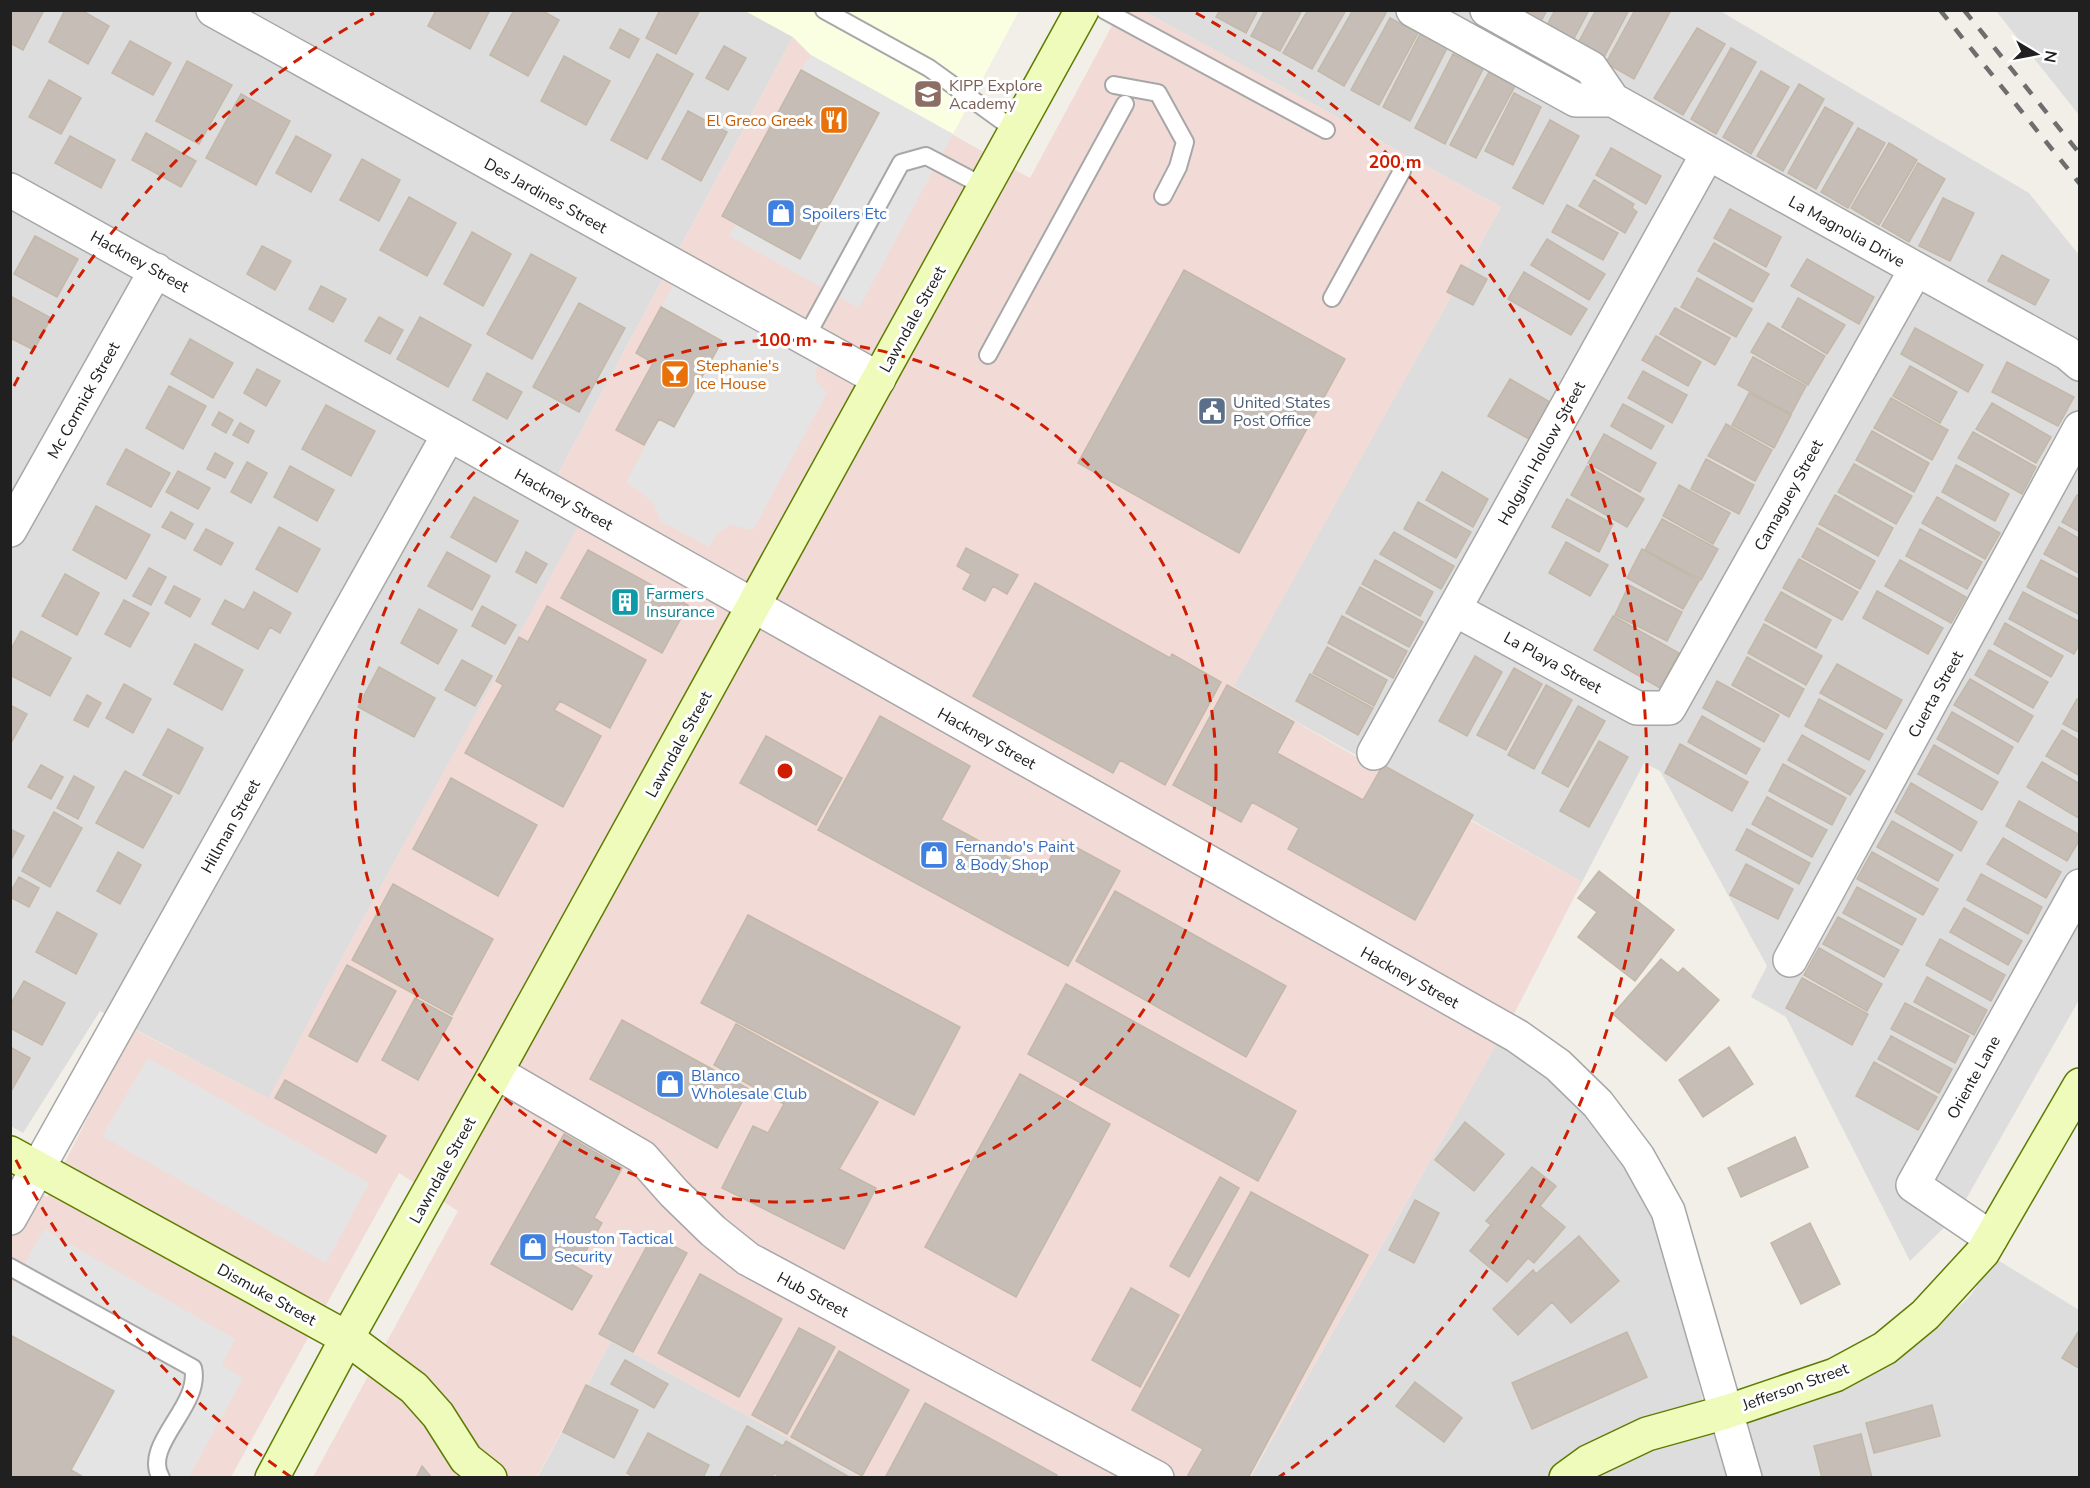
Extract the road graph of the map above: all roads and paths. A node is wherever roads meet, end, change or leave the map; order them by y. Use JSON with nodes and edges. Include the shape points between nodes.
{"nodes":[{"id":1,"x":213,"y":10,"type":"edge"},
{"id":2,"x":824,"y":10,"type":"edge"},
{"id":3,"x":1082,"y":10,"type":"edge"},
{"id":4,"x":1104,"y":10,"type":"edge"},
{"id":5,"x":1413,"y":10,"type":"edge"},
{"id":6,"x":1487,"y":10,"type":"edge"},
{"id":7,"x":1114,"y":85,"type":"dead end"},
{"id":8,"x":1613,"y":100,"type":"junction"},
{"id":9,"x":1125,"y":104,"type":"dead end"},
{"id":10,"x":1326,"y":130,"type":"dead end"},
{"id":11,"x":1016,"y":131,"type":"junction"},
{"id":12,"x":1708,"y":153,"type":"junction"},
{"id":13,"x":1402,"y":171,"type":"dead end"},
{"id":14,"x":985,"y":187,"type":"junction"},
{"id":15,"x":10,"y":190,"type":"edge"},
{"id":16,"x":1162,"y":196,"type":"dead end"},
{"id":17,"x":1916,"y":269,"type":"junction"},
{"id":18,"x":156,"y":270,"type":"junction"},
{"id":19,"x":1332,"y":298,"type":"dead end"},
{"id":20,"x":805,"y":339,"type":"junction"},
{"id":21,"x":988,"y":355,"type":"dead end"},
{"id":22,"x":2079,"y":364,"type":"edge"},
{"id":23,"x":879,"y":379,"type":"junction"},
{"id":24,"x":2079,"y":428,"type":"edge"},
{"id":25,"x":449,"y":434,"type":"junction"},
{"id":26,"x":10,"y":530,"type":"edge"},
{"id":27,"x":754,"y":606,"type":"junction"},
{"id":28,"x":1454,"y":609,"type":"junction"},
{"id":29,"x":1653,"y":708,"type":"joint"},
{"id":30,"x":1374,"y":753,"type":"dead end"},
{"id":31,"x":2079,"y":886,"type":"edge"},
{"id":32,"x":1790,"y":960,"type":"dead end"},
{"id":33,"x":496,"y":1072,"type":"junction"},
{"id":34,"x":2079,"y":1085,"type":"edge"},
{"id":35,"x":24,"y":1161,"type":"edge"},
{"id":36,"x":10,"y":1218,"type":"edge"},
{"id":37,"x":1991,"y":1238,"type":"junction"},
{"id":38,"x":10,"y":1267,"type":"edge"},
{"id":39,"x":347,"y":1338,"type":"junction"},
{"id":40,"x":1726,"y":1412,"type":"junction"},
{"id":41,"x":161,"y":1478,"type":"edge"},
{"id":42,"x":272,"y":1478,"type":"edge"},
{"id":43,"x":490,"y":1478,"type":"edge"},
{"id":44,"x":1157,"y":1478,"type":"edge"},
{"id":45,"x":1566,"y":1478,"type":"edge"},
{"id":46,"x":1745,"y":1478,"type":"edge"}],
"edges":[{"from":1,"to":20,"type":"street","name":"Des Jardines Street"},
{"from":2,"to":11,"type":"lane","via":[[929,68]]},
{"from":3,"to":11,"type":"main road","name":"Lawndale Street"},
{"from":4,"to":10,"type":"lane"},
{"from":5,"to":8,"type":"street","name":"La Magnolia Drive","via":[[1576,100]]},
{"from":6,"to":8,"type":"street","name":"La Magnolia Drive","via":[[1591,68]]},
{"from":7,"to":16,"type":"lane","via":[[1158,93],[1185,142],[1178,167]]},
{"from":8,"to":12,"type":"street","name":"La Magnolia Drive"},
{"from":9,"to":21,"type":"lane"},
{"from":11,"to":14,"type":"main road","name":"Lawndale Street"},
{"from":12,"to":17,"type":"street","name":"La Magnolia Drive"},
{"from":12,"to":28,"type":"street","name":"Holguin Hollow Street"},
{"from":13,"to":19,"type":"lane"},
{"from":14,"to":20,"type":"lane","via":[[926,156],[902,163]]},
{"from":14,"to":23,"type":"main road","name":"Lawndale Street"},
{"from":15,"to":18,"type":"street","name":"Hackney Street"},
{"from":17,"to":22,"type":"street","name":"La Magnolia Drive","via":[[2067,353]]},
{"from":17,"to":29,"type":"street","name":"Camaguey Street","via":[[1669,708]]},
{"from":18,"to":25,"type":"street","name":"Hackney Street"},
{"from":18,"to":26,"type":"street","name":"Mc Cormick Street"},
{"from":20,"to":23,"type":"street","name":"Des Jardines Street"},
{"from":23,"to":27,"type":"main road","name":"Lawndale Street"},
{"from":24,"to":32,"type":"street","name":"Cuerta Street"},
{"from":25,"to":27,"type":"street","name":"Hackney Street"},
{"from":25,"to":35,"type":"street","name":"Hillman Street"},
{"from":27,"to":33,"type":"main road","name":"Lawndale Street"},
{"from":27,"to":40,"type":"street","name":"Hackney Street","via":[[1517,1036],[1558,1065],[1598,1104],[1638,1157],[1668,1211]]},
{"from":28,"to":29,"type":"street","name":"La Playa Street","via":[[1637,708]]},
{"from":28,"to":30,"type":"street","name":"Holguin Hollow Street"},
{"from":31,"to":37,"type":"street","name":"Oriente Lane","via":[[1913,1185]]},
{"from":33,"to":39,"type":"main road","name":"Lawndale Street"},
{"from":33,"to":44,"type":"street","name":"Hub Street","via":[[642,1157],[705,1224],[748,1259]]},
{"from":34,"to":37,"type":"main road","name":"Jefferson Street"},
{"from":35,"to":36,"type":"street","name":"Hillman Street"},
{"from":35,"to":39,"type":"main road","name":"Dismuke Street"},
{"from":37,"to":40,"type":"main road","name":"Jefferson Street","via":[[1983,1252],[1925,1315],[1885,1348],[1835,1375]]},
{"from":38,"to":41,"type":"lane","via":[[193,1368],[193,1391],[157,1456],[156,1470]]},
{"from":39,"to":42,"type":"main road","name":"Lawndale Street"},
{"from":39,"to":43,"type":"main road","name":"Dismuke Street","via":[[414,1388],[438,1415],[466,1459]]},
{"from":40,"to":45,"type":"main road","name":"Jefferson Street","via":[[1647,1434],[1588,1462]]},
{"from":40,"to":46,"type":"street","name":"Hackney Street"}]}
